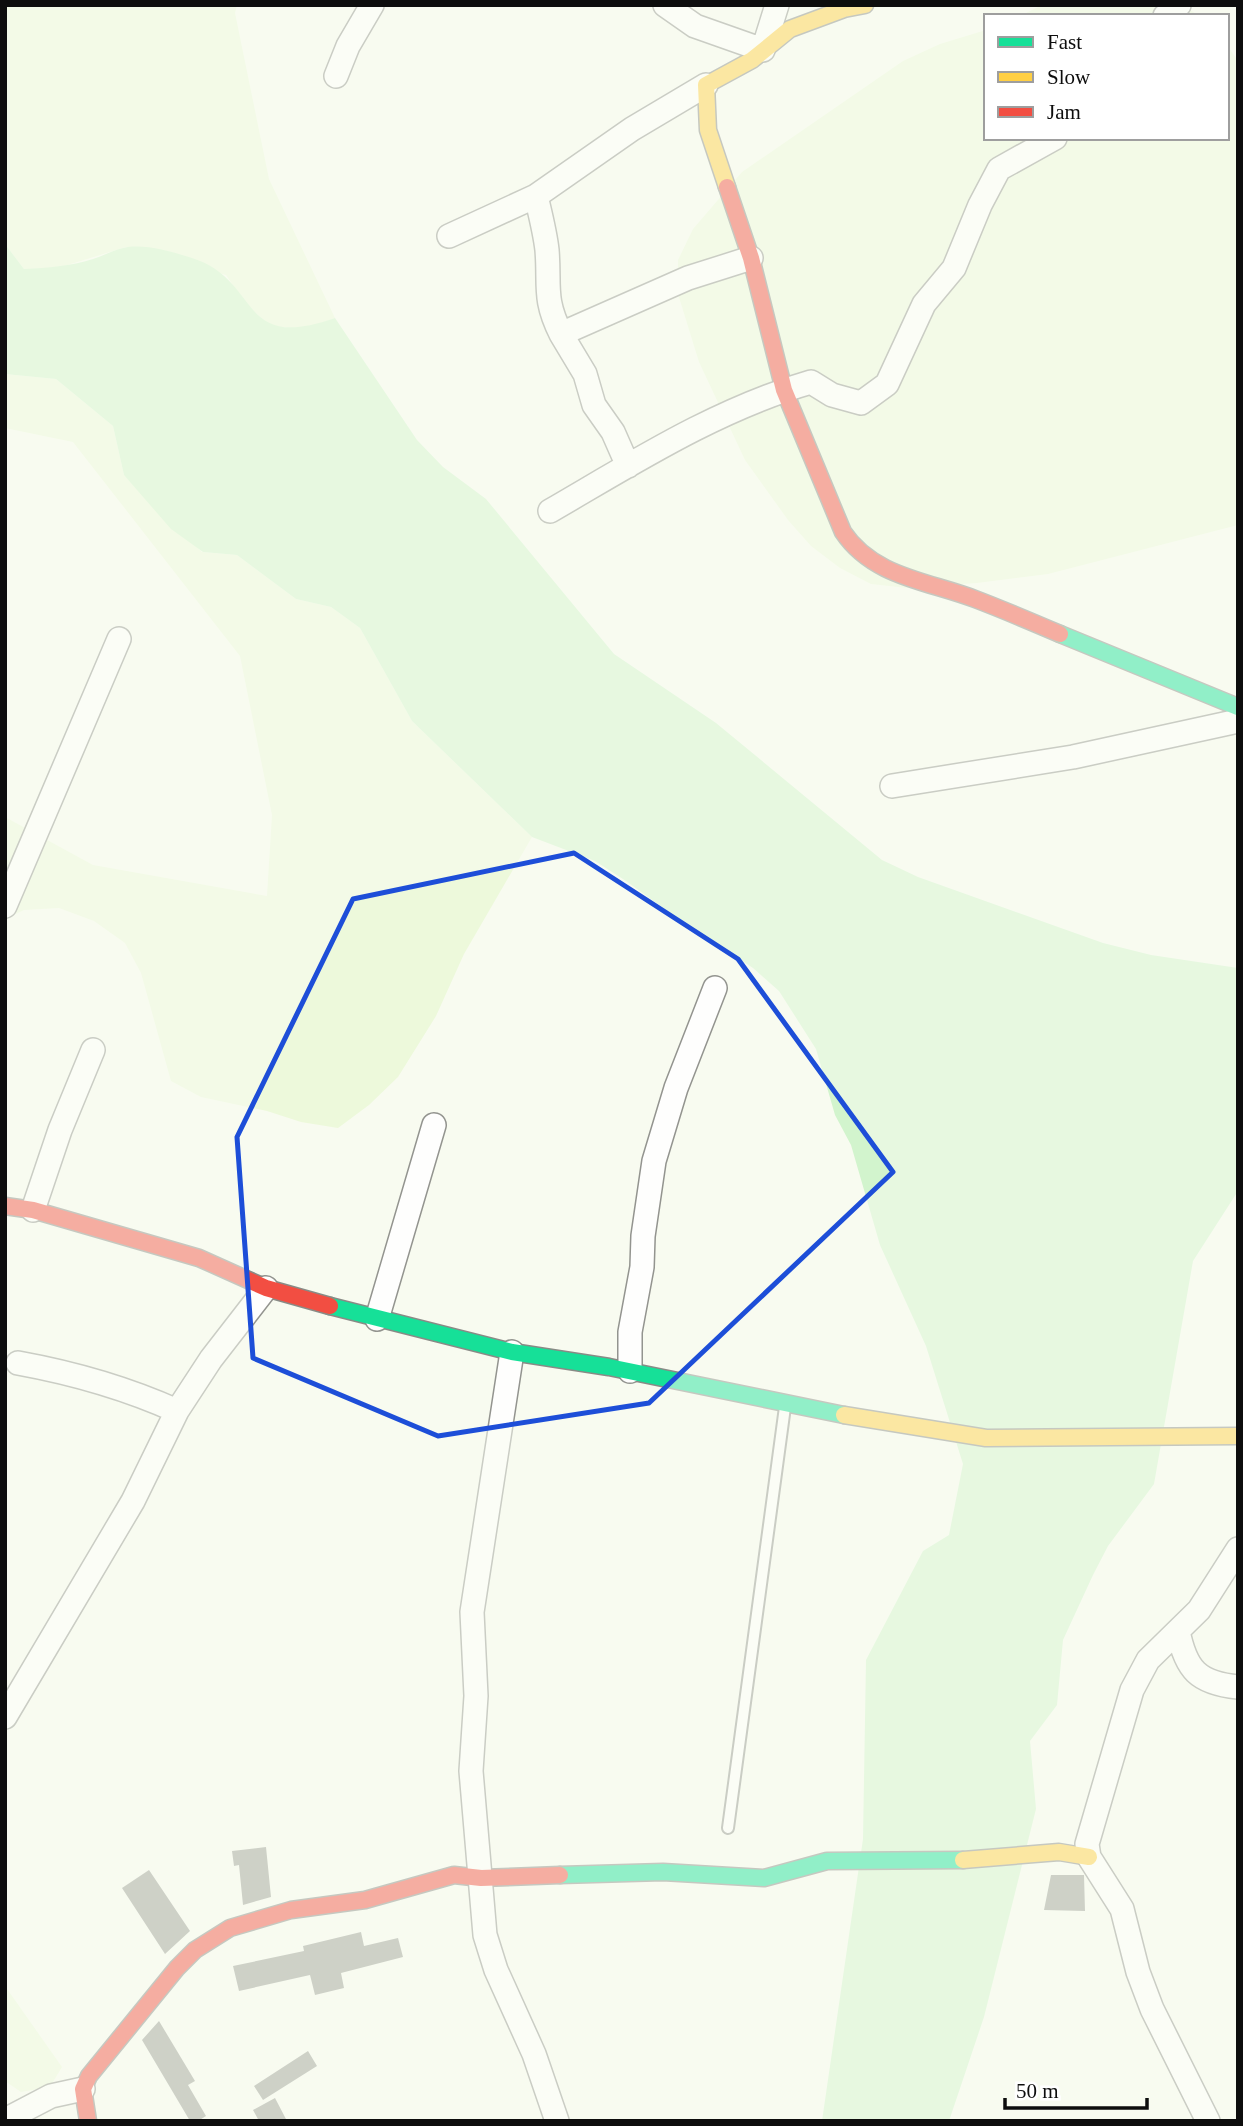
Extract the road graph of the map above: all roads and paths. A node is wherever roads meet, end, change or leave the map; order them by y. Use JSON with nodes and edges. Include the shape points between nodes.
{"nodes":[{"id":1,"x":372,"y":5,"type":"edge"},
{"id":2,"x":665,"y":5,"type":"edge"},
{"id":3,"x":777,"y":5,"type":"edge"},
{"id":4,"x":865,"y":5,"type":"edge"},
{"id":5,"x":763,"y":50,"type":"junction"},
{"id":6,"x":336,"y":76,"type":"dead end"},
{"id":7,"x":706,"y":85,"type":"junction"},
{"id":8,"x":1051,"y":140,"type":"edge"},
{"id":9,"x":536,"y":196,"type":"junction"},
{"id":10,"x":449,"y":236,"type":"dead end"},
{"id":11,"x":751,"y":258,"type":"junction"},
{"id":12,"x":561,"y":334,"type":"junction"},
{"id":13,"x":784,"y":390,"type":"junction"},
{"id":14,"x":628,"y":466,"type":"junction"},
{"id":15,"x":550,"y":511,"type":"dead end"},
{"id":16,"x":119,"y":639,"type":"dead end"},
{"id":17,"x":1238,"y":707,"type":"edge"},
{"id":18,"x":1238,"y":721,"type":"edge"},
{"id":19,"x":892,"y":786,"type":"dead end"},
{"id":20,"x":5,"y":906,"type":"edge"},
{"id":21,"x":715,"y":988,"type":"dead end"},
{"id":22,"x":93,"y":1050,"type":"dead end"},
{"id":23,"x":433,"y":1125,"type":"dead end"},
{"id":24,"x":5,"y":1206,"type":"edge"},
{"id":25,"x":33,"y":1210,"type":"junction"},
{"id":26,"x":266,"y":1287,"type":"junction"},
{"id":27,"x":377,"y":1319,"type":"junction"},
{"id":28,"x":512,"y":1352,"type":"junction"},
{"id":29,"x":18,"y":1363,"type":"dead end"},
{"id":30,"x":630,"y":1371,"type":"junction"},
{"id":31,"x":785,"y":1405,"type":"junction"},
{"id":32,"x":177,"y":1411,"type":"junction"},
{"id":33,"x":1238,"y":1436,"type":"edge"},
{"id":34,"x":1238,"y":1549,"type":"edge"},
{"id":35,"x":1178,"y":1632,"type":"junction"},
{"id":36,"x":1238,"y":1687,"type":"edge"},
{"id":37,"x":5,"y":1717,"type":"edge"},
{"id":38,"x":728,"y":1828,"type":"dead end"},
{"id":39,"x":1089,"y":1857,"type":"junction"},
{"id":40,"x":481,"y":1878,"type":"junction"},
{"id":41,"x":83,"y":2090,"type":"junction"},
{"id":42,"x":5,"y":2120,"type":"edge"},
{"id":43,"x":88,"y":2121,"type":"edge"},
{"id":44,"x":557,"y":2121,"type":"edge"},
{"id":45,"x":1208,"y":2121,"type":"edge"}],
"edges":[{"from":1,"to":6,"type":"street"},
{"from":2,"to":5,"type":"street","via":[[695,26]]},
{"from":3,"to":5,"type":"street"},
{"from":4,"to":5,"type":"street","via":[[790,29]]},
{"from":5,"to":7,"type":"street"},
{"from":7,"to":9,"type":"street","via":[[632,129]]},
{"from":7,"to":11,"type":"street","via":[[708,130]]},
{"from":8,"to":13,"type":"street","via":[[999,169],[954,268],[924,303],[887,384],[861,403],[832,395],[811,382]]},
{"from":9,"to":10,"type":"street"},
{"from":9,"to":12,"type":"street","via":[[547,250],[550,312]]},
{"from":11,"to":12,"type":"street","via":[[688,278]]},
{"from":11,"to":13,"type":"street"},
{"from":12,"to":14,"type":"street"},
{"from":13,"to":14,"type":"street","via":[[691,430]]},
{"from":13,"to":17,"type":"street","via":[[843,532],[856,551],[900,576],[973,598]]},
{"from":14,"to":15,"type":"street"},
{"from":16,"to":20,"type":"street"},
{"from":18,"to":19,"type":"street","via":[[1073,757]]},
{"from":21,"to":30,"type":"street","via":[[654,1161],[630,1332]]},
{"from":22,"to":25,"type":"street"},
{"from":23,"to":27,"type":"street"},
{"from":24,"to":25,"type":"street"},
{"from":25,"to":26,"type":"street","via":[[200,1258]]},
{"from":26,"to":27,"type":"street"},
{"from":26,"to":32,"type":"street"},
{"from":27,"to":28,"type":"street"},
{"from":28,"to":30,"type":"street"},
{"from":28,"to":40,"type":"street","via":[[472,1612],[476,1696],[471,1771]]},
{"from":29,"to":32,"type":"street","via":[[94,1380]]},
{"from":30,"to":31,"type":"street"},
{"from":31,"to":33,"type":"street","via":[[986,1438]]},
{"from":31,"to":38,"type":"lane"},
{"from":32,"to":37,"type":"street","via":[[133,1501]]},
{"from":34,"to":35,"type":"street","via":[[1199,1610]]},
{"from":35,"to":36,"type":"street","via":[[1183,1658],[1202,1679]]},
{"from":35,"to":39,"type":"street","via":[[1148,1660],[1132,1690],[1091,1823]]},
{"from":39,"to":40,"type":"street","via":[[1059,1852],[989,1860],[827,1861],[764,1878],[663,1871]]},
{"from":39,"to":45,"type":"street","via":[[1122,1909],[1152,2009]]},
{"from":40,"to":41,"type":"street","via":[[454,1875],[378,1897],[291,1910],[230,1928],[195,1950],[177,1968],[89,2076]]},
{"from":40,"to":44,"type":"street","via":[[485,1935]]},
{"from":41,"to":42,"type":"street","via":[[51,2096]]},
{"from":41,"to":43,"type":"street"}]}
